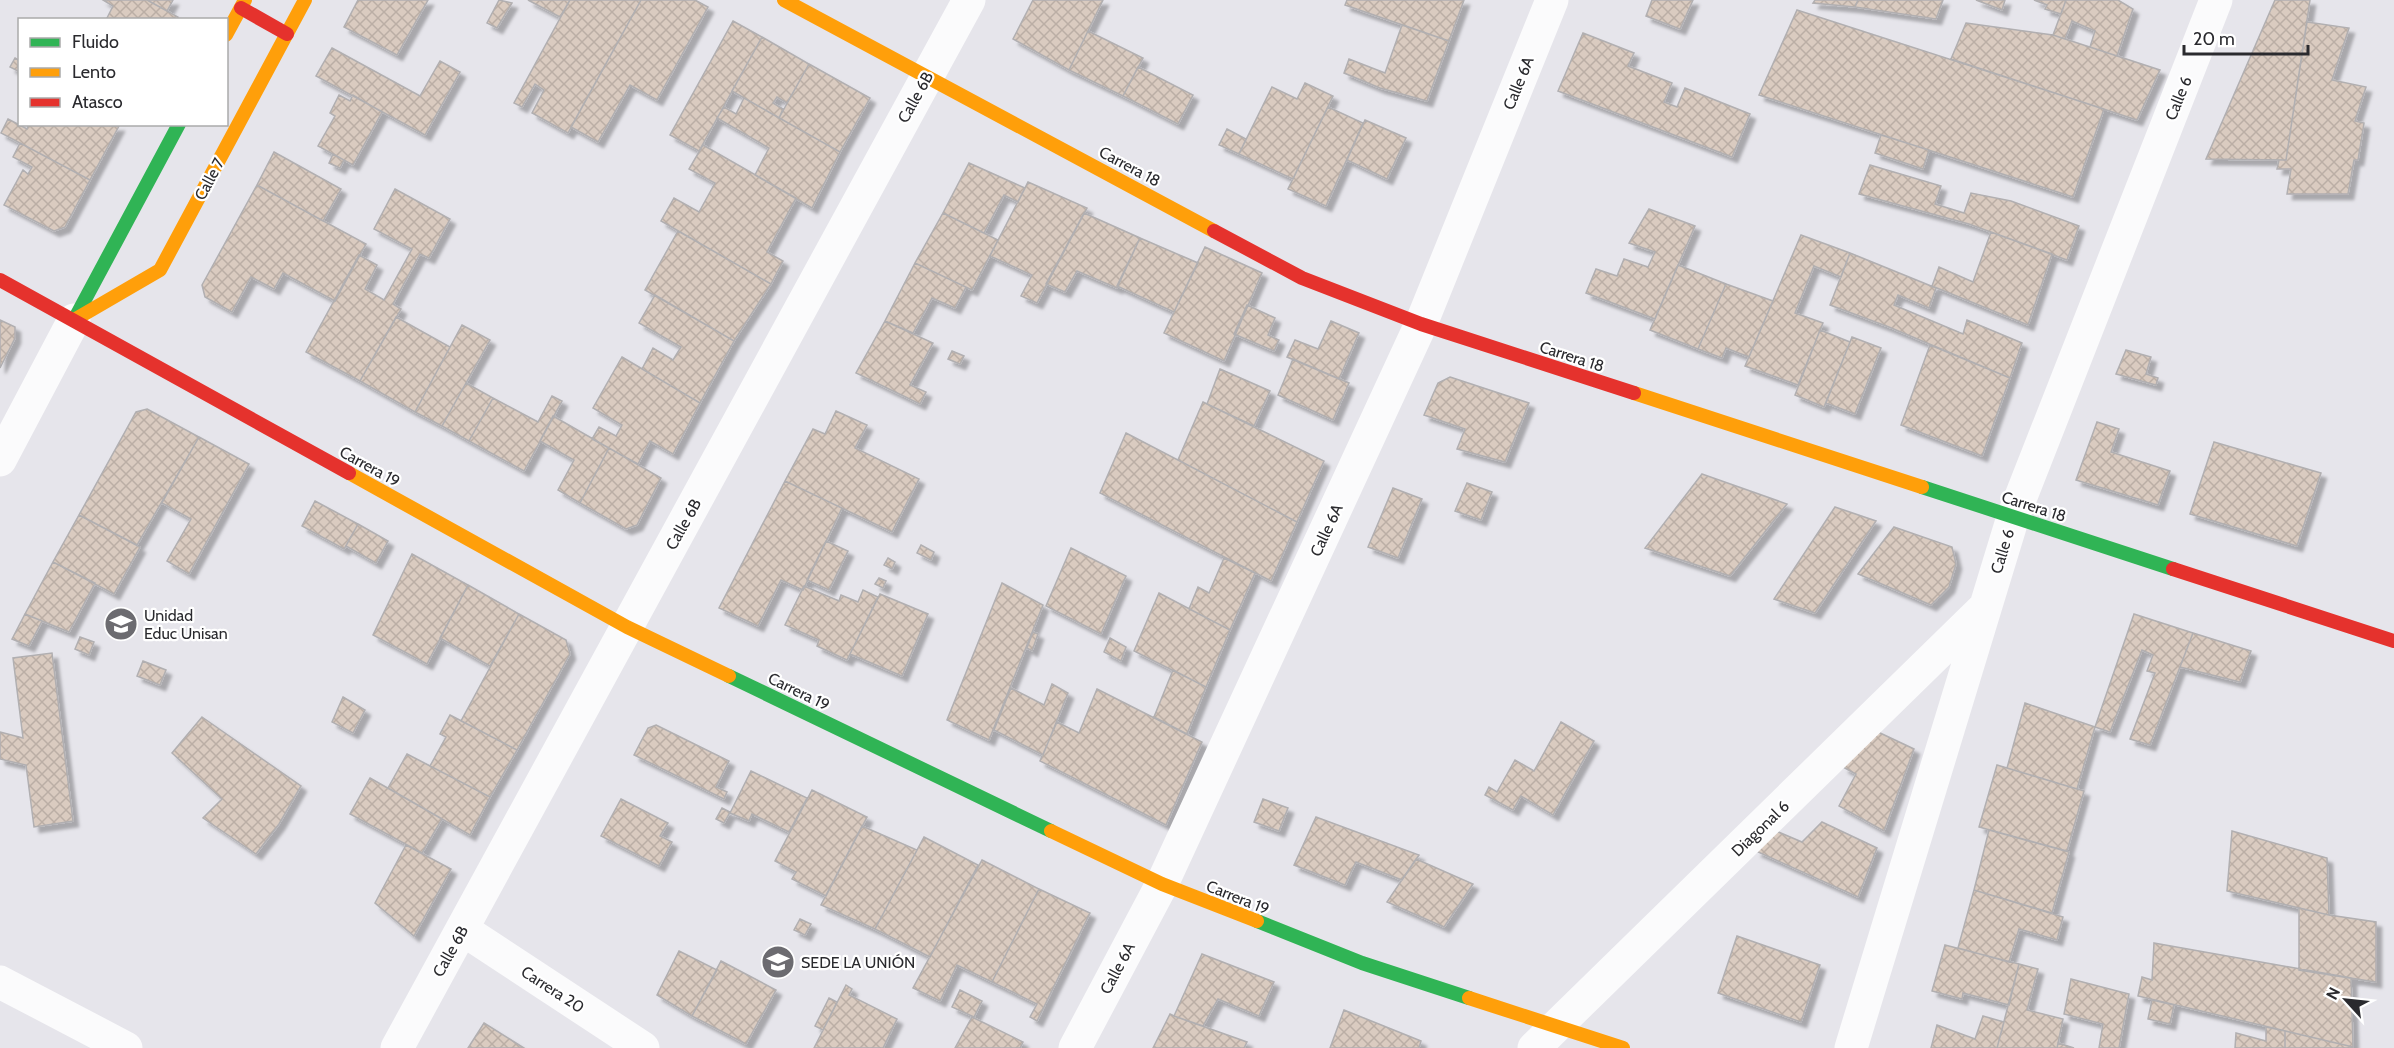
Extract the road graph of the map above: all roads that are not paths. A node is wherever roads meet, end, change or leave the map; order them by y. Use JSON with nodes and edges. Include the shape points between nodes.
{"nodes":[{"id":1,"x":305,"y":0,"type":"edge"},
{"id":2,"x":784,"y":0,"type":"edge"},
{"id":3,"x":969,"y":0,"type":"edge"},
{"id":4,"x":1552,"y":0,"type":"edge"},
{"id":5,"x":2216,"y":0,"type":"edge"},
{"id":6,"x":243,"y":4,"type":"edge"},
{"id":7,"x":228,"y":31,"type":"edge"},
{"id":8,"x":287,"y":34,"type":"junction"},
{"id":9,"x":927,"y":76,"type":"junction"},
{"id":10,"x":178,"y":126,"type":"edge"},
{"id":11,"x":0,"y":280,"type":"edge"},
{"id":12,"x":74,"y":320,"type":"junction"},
{"id":13,"x":1420,"y":324,"type":"junction"},
{"id":14,"x":0,"y":459,"type":"edge"},
{"id":15,"x":2013,"y":517,"type":"junction"},
{"id":16,"x":1986,"y":607,"type":"junction"},
{"id":17,"x":627,"y":627,"type":"junction"},
{"id":18,"x":2394,"y":641,"type":"edge"},
{"id":19,"x":1162,"y":884,"type":"junction"},
{"id":20,"x":462,"y":929,"type":"junction"},
{"id":21,"x":0,"y":982,"type":"edge"},
{"id":22,"x":1545,"y":1037,"type":"edge"},
{"id":23,"x":126,"y":1048,"type":"edge"},
{"id":24,"x":397,"y":1048,"type":"edge"},
{"id":25,"x":644,"y":1048,"type":"edge"},
{"id":26,"x":1075,"y":1048,"type":"edge"},
{"id":27,"x":1623,"y":1048,"type":"edge"},
{"id":28,"x":1851,"y":1048,"type":"edge"}],
"edges":[{"from":1,"to":8,"type":"street","name":"Calle 7"},
{"from":2,"to":9,"type":"street","name":"Carrera 18"},
{"from":3,"to":9,"type":"street","name":"Calle 6B"},
{"from":4,"to":13,"type":"street","name":"Calle 6A"},
{"from":5,"to":15,"type":"street","name":"Calle 6"},
{"from":6,"to":7,"type":"street"},
{"from":6,"to":8,"type":"street"},
{"from":8,"to":12,"type":"street","name":"Calle 7","via":[[160,270]]},
{"from":9,"to":13,"type":"street","name":"Carrera 18","via":[[1302,278]]},
{"from":9,"to":17,"type":"street","name":"Calle 6B"},
{"from":10,"to":12,"type":"street"},
{"from":11,"to":12,"type":"street","name":"Carrera 19"},
{"from":12,"to":14,"type":"street"},
{"from":12,"to":17,"type":"street","name":"Carrera 19"},
{"from":13,"to":15,"type":"street","name":"Carrera 18"},
{"from":13,"to":19,"type":"street","name":"Calle 6A"},
{"from":15,"to":16,"type":"street","name":"Calle 6"},
{"from":15,"to":18,"type":"street","name":"Carrera 18"},
{"from":16,"to":22,"type":"street","name":"Diagonal 6"},
{"from":16,"to":28,"type":"street","name":"Calle 6"},
{"from":17,"to":19,"type":"street","name":"Carrera 19"},
{"from":17,"to":20,"type":"street","name":"Calle 6B"},
{"from":19,"to":22,"type":"street","name":"Carrera 19"},
{"from":19,"to":26,"type":"street","name":"Calle 6A"},
{"from":20,"to":24,"type":"street","name":"Calle 6B"},
{"from":20,"to":25,"type":"street","name":"Carrera 20"},
{"from":21,"to":23,"type":"street"},
{"from":22,"to":27,"type":"street","name":"Carrera 19"}]}
